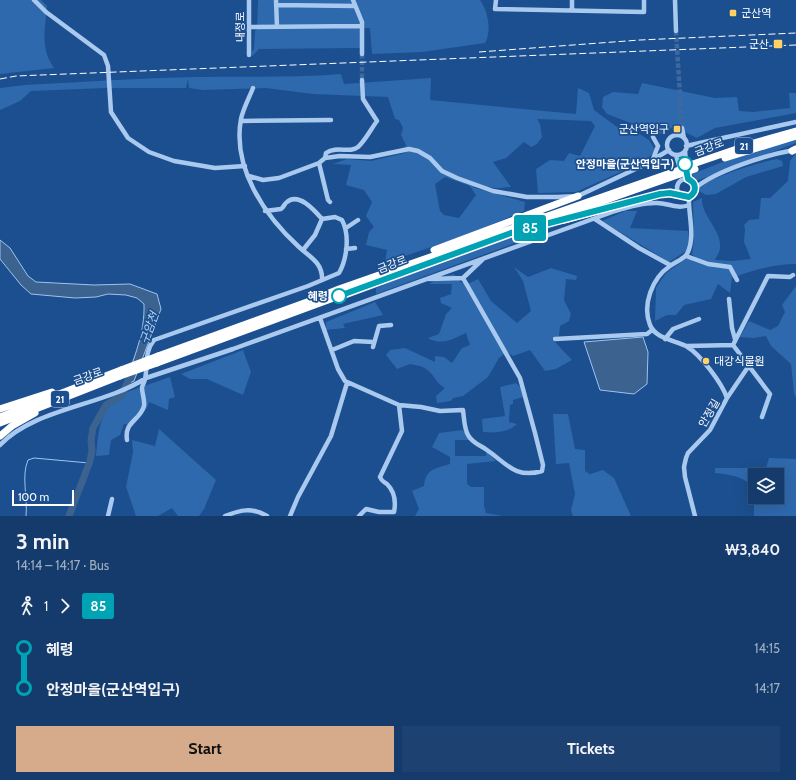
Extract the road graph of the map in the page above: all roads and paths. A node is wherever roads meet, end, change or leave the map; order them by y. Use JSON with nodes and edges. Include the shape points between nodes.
{"nodes":[{"id":1,"x":34,"y":0,"type":"edge"},
{"id":2,"x":249,"y":0,"type":"edge"},
{"id":3,"x":353,"y":0,"type":"edge"},
{"id":4,"x":496,"y":0,"type":"edge"},
{"id":5,"x":572,"y":0,"type":"edge"},
{"id":6,"x":644,"y":0,"type":"edge"},
{"id":7,"x":675,"y":0,"type":"edge"},
{"id":8,"x":276,"y":3,"type":"edge"},
{"id":9,"x":355,"y":6,"type":"junction"},
{"id":10,"x":572,"y":10,"type":"junction"},
{"id":11,"x":362,"y":26,"type":"junction"},
{"id":12,"x":249,"y":27,"type":"junction"},
{"id":13,"x":277,"y":27,"type":"junction"},
{"id":14,"x":676,"y":31,"type":"tunnel mouth"},
{"id":15,"x":362,"y":54,"type":"tunnel mouth"},
{"id":16,"x":249,"y":55,"type":"dead end"},
{"id":17,"x":362,"y":80,"type":"tunnel mouth"},
{"id":18,"x":253,"y":88,"type":"dead end"},
{"id":19,"x":331,"y":120,"type":"dead end"},
{"id":20,"x":241,"y":121,"type":"junction"},
{"id":21,"x":796,"y":122,"type":"edge"},
{"id":22,"x":796,"y":131,"type":"edge"},
{"id":23,"x":676,"y":135,"type":"junction"},
{"id":24,"x":796,"y":136,"type":"edge"},
{"id":25,"x":652,"y":137,"type":"dead end"},
{"id":26,"x":684,"y":138,"type":"junction"},
{"id":27,"x":686,"y":146,"type":"junction"},
{"id":28,"x":669,"y":150,"type":"junction"},
{"id":29,"x":794,"y":150,"type":"edge"},
{"id":30,"x":685,"y":151,"type":"junction"},
{"id":31,"x":676,"y":155,"type":"junction"},
{"id":32,"x":325,"y":158,"type":"junction"},
{"id":33,"x":653,"y":159,"type":"junction"},
{"id":34,"x":319,"y":163,"type":"junction"},
{"id":35,"x":245,"y":166,"type":"junction"},
{"id":36,"x":694,"y":167,"type":"junction"},
{"id":37,"x":680,"y":174,"type":"junction"},
{"id":38,"x":249,"y":176,"type":"junction"},
{"id":39,"x":688,"y":179,"type":"junction"},
{"id":40,"x":695,"y":188,"type":"junction"},
{"id":41,"x":578,"y":196,"type":"junction"},
{"id":42,"x":680,"y":196,"type":"junction"},
{"id":43,"x":689,"y":197,"type":"junction"},
{"id":44,"x":330,"y":202,"type":"dead end"},
{"id":45,"x":689,"y":205,"type":"junction"},
{"id":46,"x":265,"y":210,"type":"junction"},
{"id":47,"x":322,"y":218,"type":"junction"},
{"id":48,"x":595,"y":219,"type":"junction"},
{"id":49,"x":358,"y":220,"type":"dead end"},
{"id":50,"x":346,"y":228,"type":"junction"},
{"id":51,"x":511,"y":233,"type":"junction"},
{"id":52,"x":355,"y":248,"type":"dead end"},
{"id":53,"x":346,"y":249,"type":"junction"},
{"id":54,"x":303,"y":250,"type":"junction"},
{"id":55,"x":686,"y":256,"type":"junction"},
{"id":56,"x":485,"y":257,"type":"junction"},
{"id":57,"x":670,"y":265,"type":"junction"},
{"id":58,"x":793,"y":275,"type":"dead end"},
{"id":59,"x":463,"y":278,"type":"junction"},
{"id":60,"x":322,"y":280,"type":"junction"},
{"id":61,"x":423,"y":280,"type":"junction"},
{"id":62,"x":737,"y":280,"type":"dead end"},
{"id":63,"x":339,"y":289,"type":"junction"},
{"id":64,"x":729,"y":298,"type":"dead end"},
{"id":65,"x":320,"y":318,"type":"junction"},
{"id":66,"x":699,"y":319,"type":"dead end"},
{"id":67,"x":391,"y":325,"type":"dead end"},
{"id":68,"x":652,"y":330,"type":"junction"},
{"id":69,"x":555,"y":339,"type":"dead end"},
{"id":70,"x":664,"y":339,"type":"junction"},
{"id":71,"x":735,"y":339,"type":"junction"},
{"id":72,"x":733,"y":345,"type":"junction"},
{"id":73,"x":685,"y":346,"type":"junction"},
{"id":74,"x":332,"y":350,"type":"junction"},
{"id":75,"x":157,"y":360,"type":"junction"},
{"id":76,"x":748,"y":367,"type":"junction"},
{"id":77,"x":146,"y":378,"type":"junction"},
{"id":78,"x":94,"y":382,"type":"junction"},
{"id":79,"x":347,"y":382,"type":"junction"},
{"id":80,"x":727,"y":398,"type":"junction"},
{"id":81,"x":399,"y":405,"type":"junction"},
{"id":82,"x":0,"y":409,"type":"edge"},
{"id":83,"x":0,"y":417,"type":"edge"},
{"id":84,"x":762,"y":417,"type":"dead end"},
{"id":85,"x":0,"y":423,"type":"edge"},
{"id":86,"x":0,"y":436,"type":"edge"},
{"id":87,"x":127,"y":440,"type":"dead end"},
{"id":88,"x":0,"y":445,"type":"edge"},
{"id":89,"x":112,"y":499,"type":"dead end"},
{"id":90,"x":108,"y":516,"type":"edge"},
{"id":91,"x":225,"y":516,"type":"edge"},
{"id":92,"x":267,"y":516,"type":"edge"},
{"id":93,"x":290,"y":516,"type":"edge"},
{"id":94,"x":359,"y":516,"type":"edge"},
{"id":95,"x":695,"y":516,"type":"edge"}],
"edges":[{"from":1,"to":35,"type":"street","via":[[46,12],[104,55],[108,66],[111,112],[128,138],[149,152],[174,160],[215,168]]},
{"from":2,"to":12,"type":"street","name":"내정로"},
{"from":3,"to":9,"type":"street"},
{"from":4,"to":10,"type":"street","via":[[496,9]]},
{"from":5,"to":10,"type":"street"},
{"from":6,"to":10,"type":"street","via":[[644,12]]},
{"from":7,"to":14,"type":"street"},
{"from":8,"to":9,"type":"street"},
{"from":8,"to":13,"type":"street"},
{"from":9,"to":11,"type":"street"},
{"from":11,"to":13,"type":"street"},
{"from":11,"to":15,"type":"street"},
{"from":12,"to":13,"type":"street"},
{"from":12,"to":16,"type":"street","name":"내정로"},
{"from":17,"to":32,"type":"street","via":[[362,99],[377,121],[358,147],[349,150],[334,149],[325,155]]},
{"from":18,"to":20,"type":"street"},
{"from":19,"to":20,"type":"street"},
{"from":20,"to":35,"type":"street"},
{"from":21,"to":27,"type":"street"},
{"from":22,"to":36,"type":"highway","name":"금강로","number":"21","via":[[756,142]]},
{"from":23,"to":26,"type":"street"},
{"from":23,"to":26,"type":"street","via":[[680,128]]},
{"from":23,"to":28,"type":"street","via":[[668,140]]},
{"from":24,"to":36,"type":"highway","name":"금강로","number":"21"},
{"from":25,"to":33,"type":"street","via":[[658,146]]},
{"from":26,"to":27,"type":"street"},
{"from":27,"to":30,"type":"street"},
{"from":28,"to":31,"type":"street"},
{"from":28,"to":33,"type":"street"},
{"from":29,"to":40,"type":"street","via":[[706,179]]},
{"from":30,"to":31,"type":"street"},
{"from":30,"to":39,"type":"street"},
{"from":31,"to":37,"type":"street"},
{"from":32,"to":34,"type":"street"},
{"from":32,"to":41,"type":"street","via":[[370,157],[409,149],[430,158],[442,171],[493,191],[527,197]]},
{"from":33,"to":41,"type":"street"},
{"from":34,"to":38,"type":"street","via":[[279,178],[263,180]]},
{"from":34,"to":44,"type":"street","via":[[326,196]]},
{"from":35,"to":38,"type":"street"},
{"from":36,"to":37,"type":"highway","name":"금강로","number":"21","bridge":true},
{"from":37,"to":39,"type":"street"},
{"from":37,"to":42,"type":"street","via":[[677,187]]},
{"from":37,"to":51,"type":"highway","name":"금강로","number":"21"},
{"from":37,"to":63,"type":"highway","name":"금강로","number":"21"},
{"from":38,"to":46,"type":"street","via":[[251,186]]},
{"from":39,"to":40,"type":"street","via":[[693,182]]},
{"from":40,"to":43,"type":"street"},
{"from":41,"to":63,"type":"highway","via":[[358,279]]},
{"from":42,"to":43,"type":"street"},
{"from":42,"to":51,"type":"highway","via":[[660,194]]},
{"from":43,"to":45,"type":"street"},
{"from":45,"to":48,"type":"street","via":[[675,207],[657,202],[638,205]]},
{"from":45,"to":55,"type":"street","via":[[691,242]]},
{"from":46,"to":47,"type":"street","via":[[280,209],[287,202],[297,200],[312,206]]},
{"from":46,"to":54,"type":"street"},
{"from":47,"to":50,"type":"street","via":[[340,218]]},
{"from":47,"to":54,"type":"street","via":[[315,235]]},
{"from":48,"to":56,"type":"street"},
{"from":48,"to":57,"type":"street"},
{"from":49,"to":50,"type":"street"},
{"from":50,"to":53,"type":"street"},
{"from":51,"to":75,"type":"highway","name":"금강로","number":"21"},
{"from":52,"to":53,"type":"street"},
{"from":53,"to":60,"type":"street","via":[[339,273]]},
{"from":54,"to":60,"type":"street","via":[[319,265]]},
{"from":55,"to":57,"type":"street"},
{"from":55,"to":62,"type":"street","via":[[730,268]]},
{"from":56,"to":59,"type":"street"},
{"from":56,"to":61,"type":"street"},
{"from":57,"to":68,"type":"street","via":[[653,284],[651,291],[647,315]]},
{"from":58,"to":71,"type":"street","via":[[768,276]]},
{"from":59,"to":61,"type":"street"},
{"from":59,"to":81,"type":"street","via":[[520,378],[536,433],[542,471],[528,474],[517,471],[476,444],[468,435],[463,410],[440,411]]},
{"from":60,"to":77,"type":"street","via":[[154,340],[150,345]]},
{"from":61,"to":65,"type":"street"},
{"from":63,"to":75,"type":"highway","name":"금강로","number":"21"},
{"from":64,"to":71,"type":"street"},
{"from":65,"to":74,"type":"street"},
{"from":65,"to":77,"type":"street"},
{"from":66,"to":70,"type":"street","via":[[673,329]]},
{"from":67,"to":74,"type":"street","via":[[379,326],[373,344],[354,341]]},
{"from":68,"to":69,"type":"street","via":[[647,334]]},
{"from":68,"to":70,"type":"street","name":"안정길"},
{"from":70,"to":73,"type":"street","name":"안정길"},
{"from":71,"to":72,"type":"street"},
{"from":72,"to":73,"type":"street"},
{"from":72,"to":76,"type":"street"},
{"from":73,"to":80,"type":"street","name":"안정길","via":[[694,352],[718,381]]},
{"from":74,"to":79,"type":"street","via":[[341,375]]},
{"from":75,"to":78,"type":"highway","name":"금강로","number":"21","bridge":true},
{"from":76,"to":80,"type":"street"},
{"from":76,"to":84,"type":"street","via":[[770,394]]},
{"from":77,"to":87,"type":"street","via":[[142,387],[143,408],[128,425]]},
{"from":77,"to":88,"type":"street","via":[[115,393],[26,425],[8,436]]},
{"from":78,"to":82,"type":"highway"},
{"from":78,"to":83,"type":"highway","name":"금강로"},
{"from":78,"to":85,"type":"highway","name":"금강로","number":"21"},
{"from":78,"to":86,"type":"highway","via":[[12,426]]},
{"from":79,"to":81,"type":"street"},
{"from":79,"to":93,"type":"street","via":[[331,436]]},
{"from":80,"to":95,"type":"street","name":"안정길","via":[[704,439],[686,458],[685,477]]},
{"from":81,"to":94,"type":"street","via":[[402,431],[380,477],[396,501],[394,512],[366,509]]},
{"from":89,"to":90,"type":"street"},
{"from":91,"to":92,"type":"street","via":[[244,510],[257,510]]}]}
